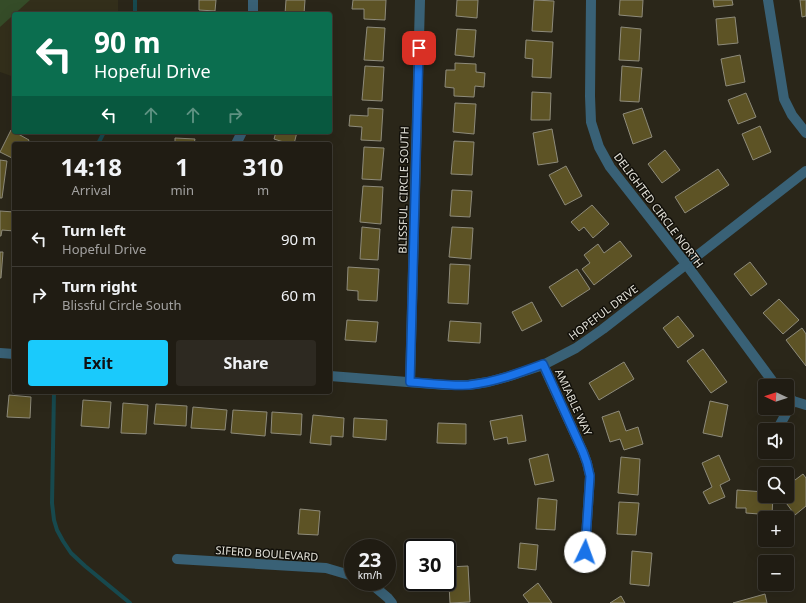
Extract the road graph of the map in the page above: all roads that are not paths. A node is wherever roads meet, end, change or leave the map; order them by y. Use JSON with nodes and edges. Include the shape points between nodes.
{"nodes":[{"id":1,"x":253,"y":0,"type":"edge"},
{"id":2,"x":420,"y":0,"type":"edge"},
{"id":3,"x":591,"y":0,"type":"edge"},
{"id":4,"x":768,"y":0,"type":"edge"},
{"id":5,"x":253,"y":12,"type":"edge"},
{"id":6,"x":806,"y":133,"type":"edge"},
{"id":7,"x":806,"y":171,"type":"edge"},
{"id":8,"x":686,"y":264,"type":"junction"},
{"id":9,"x":0,"y":353,"type":"edge"},
{"id":10,"x":12,"y":354,"type":"edge"},
{"id":11,"x":543,"y":364,"type":"junction"},
{"id":12,"x":332,"y":376,"type":"edge"},
{"id":13,"x":771,"y":379,"type":"edge"},
{"id":14,"x":410,"y":382,"type":"junction"},
{"id":15,"x":794,"y":400,"type":"edge"},
{"id":16,"x":806,"y":405,"type":"edge"},
{"id":17,"x":178,"y":559,"type":"dead end"},
{"id":18,"x":584,"y":568,"type":"dead end"},
{"id":19,"x":344,"y":573,"type":"edge"},
{"id":20,"x":378,"y":591,"type":"edge"},
{"id":21,"x":388,"y":601,"type":"edge"}],
"edges":[{"from":1,"to":5,"type":"street"},
{"from":2,"to":14,"type":"street","name":"BLISSFUL CIRCLE SOUTH"},
{"from":3,"to":8,"type":"street","name":"DELIGHTED CIRCLE NORTH","via":[[591,122],[599,147],[610,168]]},
{"from":4,"to":6,"type":"street","via":[[784,99]]},
{"from":7,"to":8,"type":"street","name":"HOPEFUL DRIVE"},
{"from":8,"to":11,"type":"street","name":"HOPEFUL DRIVE","via":[[576,348]]},
{"from":8,"to":13,"type":"street","name":"DELIGHTED CIRCLE NORTH"},
{"from":9,"to":10,"type":"street"},
{"from":11,"to":14,"type":"street","name":"HOPEFUL DRIVE","via":[[510,376],[474,384]]},
{"from":11,"to":18,"type":"street","name":"AMIABLE WAY","via":[[583,452],[590,476]]},
{"from":12,"to":14,"type":"street","name":"HOPEFUL DRIVE"},
{"from":15,"to":16,"type":"street"},
{"from":17,"to":19,"type":"street","name":"SIFERD BOULEVARD","via":[[326,568]]},
{"from":20,"to":21,"type":"street"}]}
